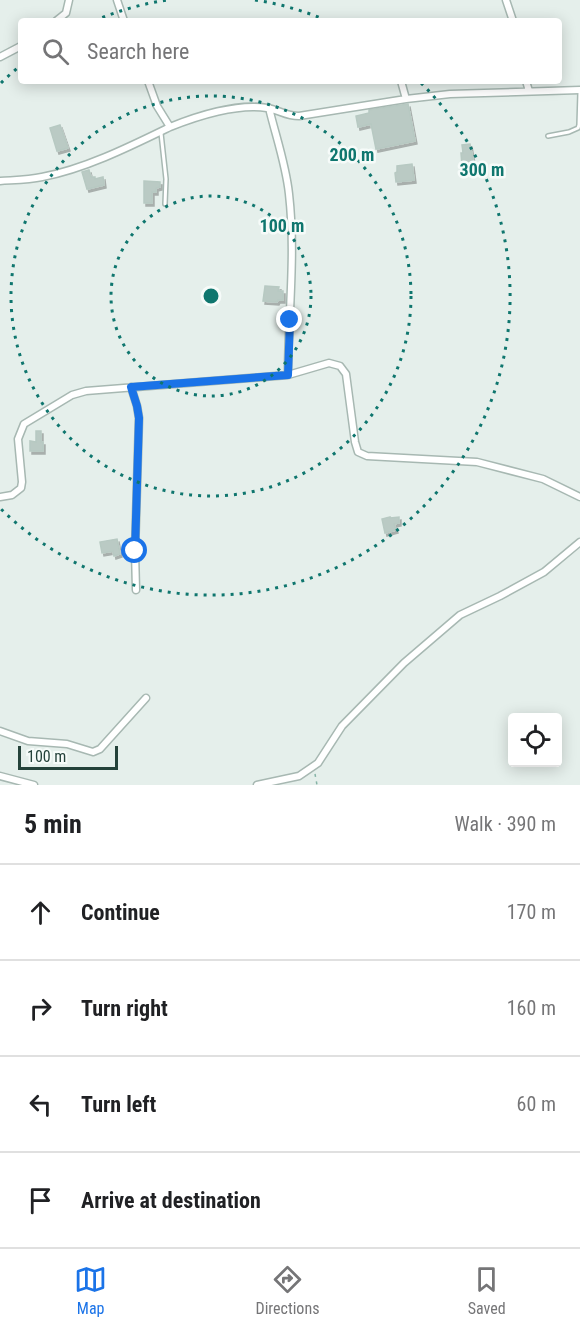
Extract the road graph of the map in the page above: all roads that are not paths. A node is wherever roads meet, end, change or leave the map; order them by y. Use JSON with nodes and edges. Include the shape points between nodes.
{"nodes":[{"id":1,"x":69,"y":0,"type":"edge"},
{"id":2,"x":117,"y":0,"type":"edge"},
{"id":3,"x":506,"y":0,"type":"edge"},
{"id":4,"x":60,"y":18,"type":"edge"},
{"id":5,"x":123,"y":18,"type":"edge"},
{"id":6,"x":512,"y":18,"type":"edge"},
{"id":7,"x":18,"y":48,"type":"edge"},
{"id":8,"x":0,"y":57,"type":"edge"},
{"id":9,"x":149,"y":84,"type":"edge"},
{"id":10,"x":402,"y":84,"type":"edge"},
{"id":11,"x":527,"y":84,"type":"edge"},
{"id":12,"x":529,"y":91,"type":"junction"},
{"id":13,"x":580,"y":91,"type":"edge"},
{"id":14,"x":406,"y":99,"type":"junction"},
{"id":15,"x":269,"y":108,"type":"junction"},
{"id":16,"x":170,"y":127,"type":"junction"},
{"id":17,"x":161,"y":131,"type":"junction"},
{"id":18,"x":548,"y":136,"type":"dead end"},
{"id":19,"x":0,"y":181,"type":"edge"},
{"id":20,"x":165,"y":204,"type":"dead end"},
{"id":21,"x":288,"y":375,"type":"junction"},
{"id":22,"x":131,"y":387,"type":"junction"},
{"id":23,"x":0,"y":497,"type":"edge"},
{"id":24,"x":580,"y":497,"type":"edge"},
{"id":25,"x":580,"y":542,"type":"edge"},
{"id":26,"x":136,"y":590,"type":"dead end"},
{"id":27,"x":146,"y":698,"type":"dead end"},
{"id":28,"x":0,"y":732,"type":"edge"},
{"id":29,"x":0,"y":776,"type":"edge"},
{"id":30,"x":34,"y":785,"type":"edge"},
{"id":31,"x":257,"y":785,"type":"edge"}],
"edges":[{"from":1,"to":4,"type":"street","via":[[66,13]]},
{"from":2,"to":5,"type":"street"},
{"from":3,"to":6,"type":"street"},
{"from":7,"to":8,"type":"street"},
{"from":9,"to":16,"type":"street"},
{"from":10,"to":14,"type":"street"},
{"from":11,"to":12,"type":"street"},
{"from":12,"to":13,"type":"street"},
{"from":12,"to":14,"type":"street"},
{"from":13,"to":18,"type":"lane","via":[[578,128]]},
{"from":14,"to":15,"type":"street","via":[[299,116]]},
{"from":15,"to":16,"type":"street","via":[[226,110]]},
{"from":15,"to":21,"type":"street","via":[[285,169],[291,217]]},
{"from":16,"to":17,"type":"street"},
{"from":17,"to":19,"type":"street","via":[[66,171]]},
{"from":17,"to":20,"type":"lane"},
{"from":21,"to":22,"type":"street"},
{"from":21,"to":24,"type":"street","via":[[329,363],[340,366],[346,374],[358,452],[368,456],[477,462],[543,479]]},
{"from":22,"to":23,"type":"street","via":[[86,391],[24,424],[18,439],[21,488]]},
{"from":22,"to":26,"type":"street","via":[[139,418]]},
{"from":25,"to":31,"type":"street","via":[[544,572],[460,615],[404,663],[342,726],[318,763],[299,776]]},
{"from":27,"to":28,"type":"street","via":[[93,752]]},
{"from":29,"to":30,"type":"street"}]}
